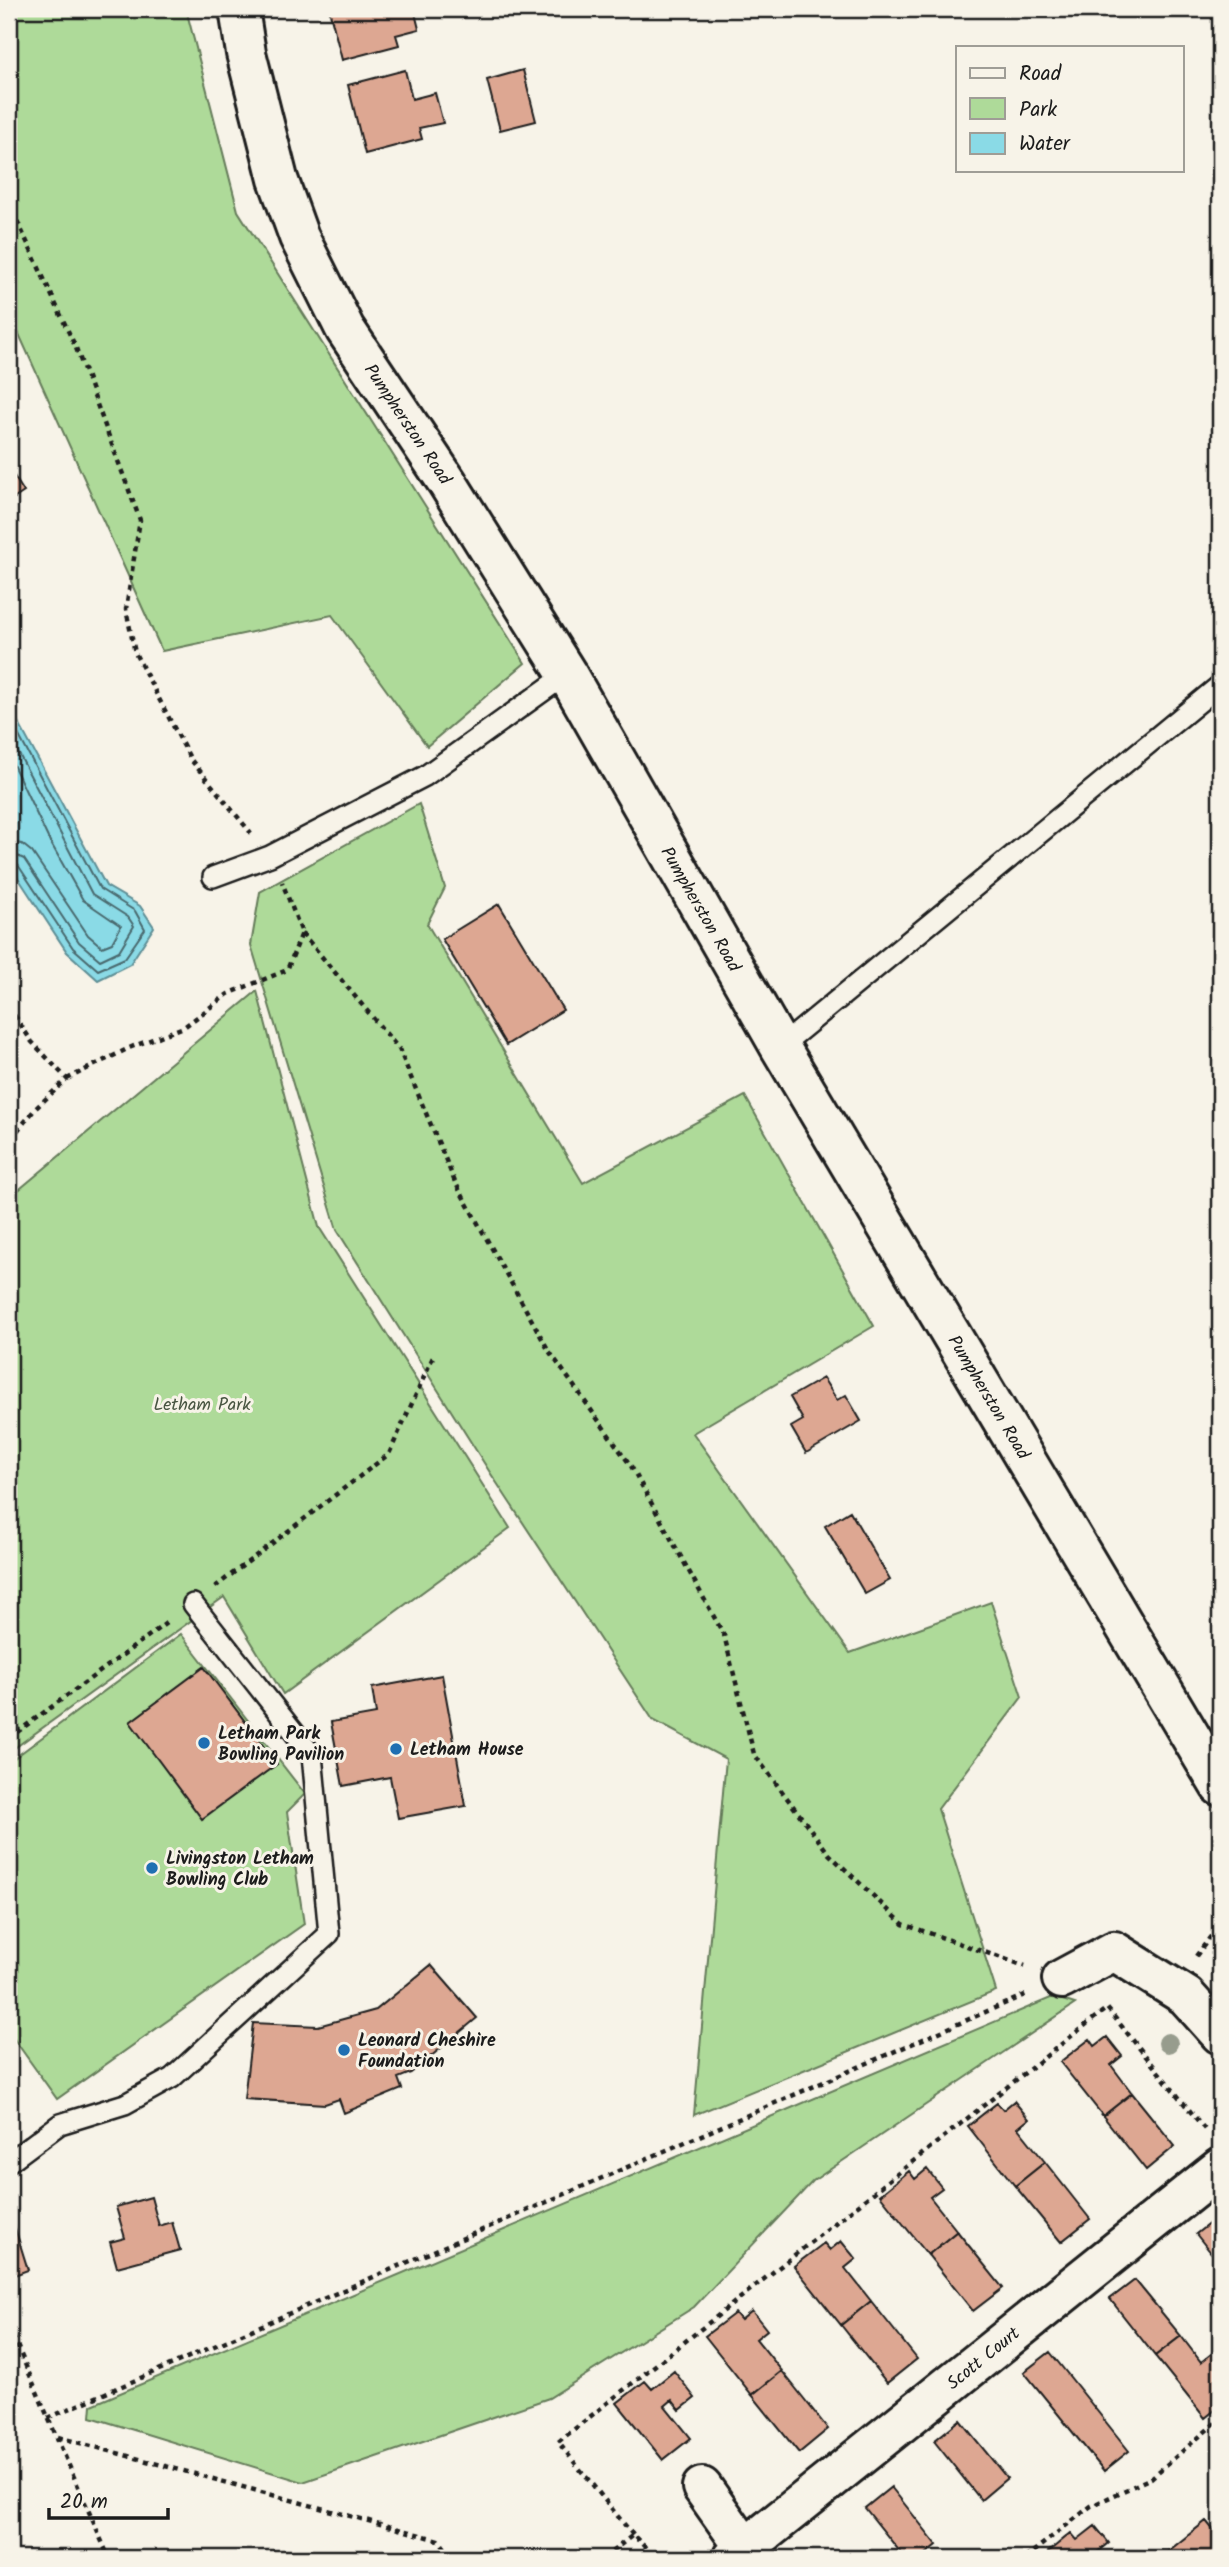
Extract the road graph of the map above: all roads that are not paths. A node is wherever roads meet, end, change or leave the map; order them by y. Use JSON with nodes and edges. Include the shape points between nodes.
{"nodes":[{"id":1,"x":239,"y":9,"type":"edge"},
{"id":2,"x":567,"y":674,"type":"junction"},
{"id":3,"x":1220,"y":685,"type":"edge"},
{"id":4,"x":213,"y":877,"type":"dead end"},
{"id":5,"x":780,"y":1047,"type":"junction"},
{"id":6,"x":193,"y":1604,"type":"road end"},
{"id":7,"x":1220,"y":1786,"type":"edge"},
{"id":8,"x":1062,"y":1979,"type":"road end"},
{"id":9,"x":1220,"y":2034,"type":"edge"},
{"id":10,"x":1216,"y":2153,"type":"edge"},
{"id":11,"x":9,"y":2162,"type":"edge"},
{"id":12,"x":702,"y":2487,"type":"dead end"},
{"id":13,"x":739,"y":2553,"type":"edge"}],
"edges":[{"from":1,"to":2,"type":"main road","name":"Pumpherston Road","via":[[278,179],[299,237],[345,329]]},
{"from":2,"to":4,"type":"lane","via":[[425,776],[270,856]]},
{"from":2,"to":5,"type":"main road","name":"Pumpherston Road"},
{"from":3,"to":5,"type":"lane"},
{"from":5,"to":7,"type":"main road","name":"Pumpherston Road"},
{"from":6,"to":11,"type":"lane","via":[[312,1755],[329,1934],[172,2078],[125,2104],[60,2124]]},
{"from":8,"to":9,"type":"main road","via":[[1114,1951],[1186,1996]]},
{"from":10,"to":13,"type":"main road","name":"Scott Court"},
{"from":12,"to":13,"type":"main road","name":"Scott Court"}]}
